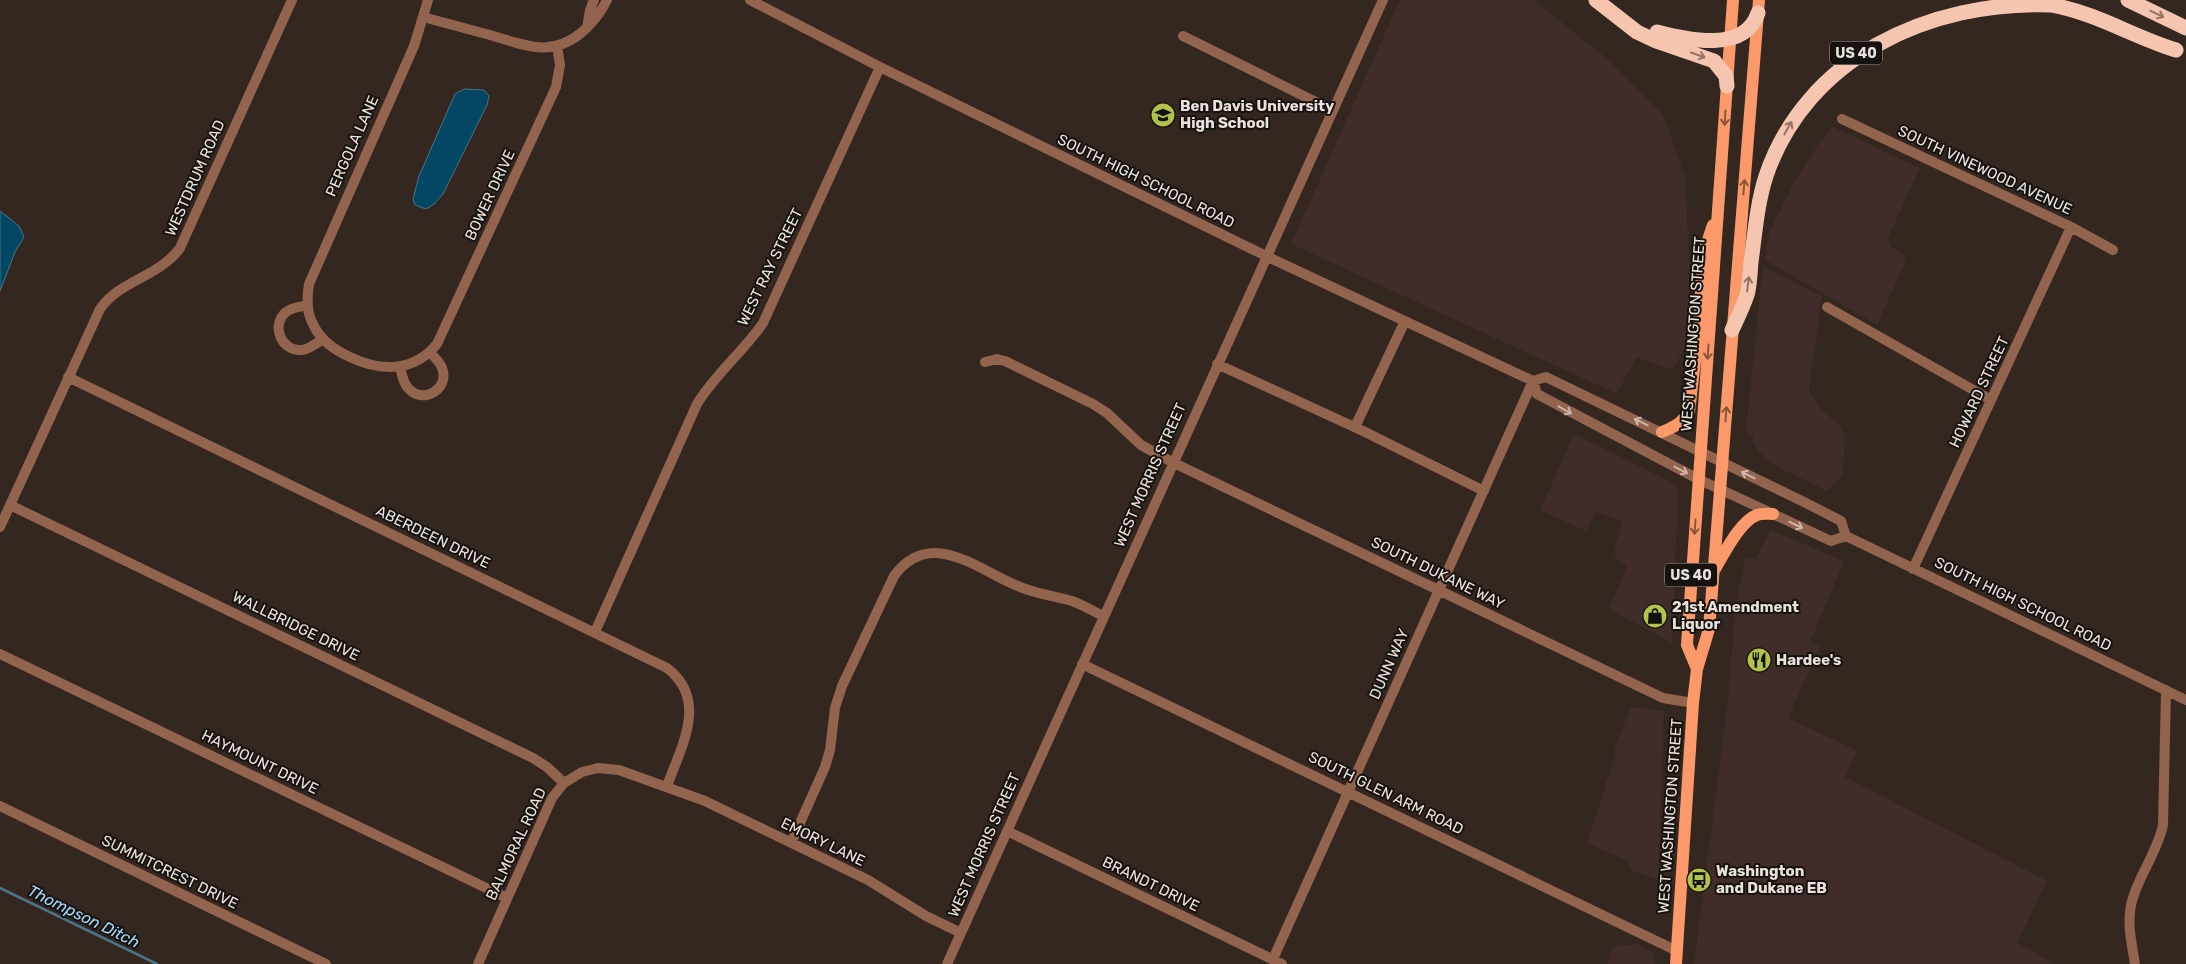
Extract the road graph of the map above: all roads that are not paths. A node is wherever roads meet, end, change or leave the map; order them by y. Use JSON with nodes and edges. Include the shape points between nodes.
{"nodes":[{"id":1,"x":292,"y":0,"type":"edge"},
{"id":2,"x":428,"y":0,"type":"edge"},
{"id":3,"x":594,"y":0,"type":"edge"},
{"id":4,"x":607,"y":0,"type":"edge"},
{"id":5,"x":1383,"y":0,"type":"edge"},
{"id":6,"x":1596,"y":0,"type":"edge"},
{"id":7,"x":1733,"y":0,"type":"edge"},
{"id":8,"x":2078,"y":0,"type":"edge"},
{"id":9,"x":2128,"y":0,"type":"edge"},
{"id":10,"x":754,"y":1,"type":"edge"},
{"id":11,"x":1759,"y":7,"type":"edge"},
{"id":12,"x":423,"y":17,"type":"junction"},
{"id":13,"x":1622,"y":20,"type":"junction"},
{"id":14,"x":587,"y":28,"type":"junction"},
{"id":15,"x":2186,"y":28,"type":"edge"},
{"id":16,"x":1183,"y":36,"type":"dead end"},
{"id":17,"x":1730,"y":38,"type":"junction"},
{"id":18,"x":557,"y":46,"type":"junction"},
{"id":19,"x":2181,"y":52,"type":"edge"},
{"id":20,"x":880,"y":67,"type":"junction"},
{"id":21,"x":1727,"y":86,"type":"junction"},
{"id":22,"x":1332,"y":110,"type":"junction"},
{"id":23,"x":1842,"y":119,"type":"dead end"},
{"id":24,"x":1720,"y":206,"type":"junction"},
{"id":25,"x":2071,"y":227,"type":"junction"},
{"id":26,"x":2113,"y":250,"type":"dead end"},
{"id":27,"x":1266,"y":256,"type":"junction"},
{"id":28,"x":308,"y":305,"type":"junction"},
{"id":29,"x":1827,"y":307,"type":"dead end"},
{"id":30,"x":1405,"y":321,"type":"junction"},
{"id":31,"x":1732,"y":330,"type":"junction"},
{"id":32,"x":323,"y":339,"type":"junction"},
{"id":33,"x":430,"y":352,"type":"junction"},
{"id":34,"x":352,"y":358,"type":"joint"},
{"id":35,"x":985,"y":362,"type":"dead end"},
{"id":36,"x":1217,"y":364,"type":"junction"},
{"id":37,"x":400,"y":367,"type":"junction"},
{"id":38,"x":68,"y":377,"type":"junction"},
{"id":39,"x":1533,"y":380,"type":"junction"},
{"id":40,"x":1992,"y":400,"type":"junction"},
{"id":41,"x":1355,"y":427,"type":"junction"},
{"id":42,"x":1662,"y":432,"type":"junction"},
{"id":43,"x":1700,"y":452,"type":"junction"},
{"id":44,"x":1172,"y":462,"type":"junction"},
{"id":45,"x":1722,"y":462,"type":"junction"},
{"id":46,"x":1698,"y":479,"type":"junction"},
{"id":47,"x":1720,"y":489,"type":"junction"},
{"id":48,"x":1484,"y":491,"type":"junction"},
{"id":49,"x":10,"y":504,"type":"junction"},
{"id":50,"x":1774,"y":514,"type":"junction"},
{"id":51,"x":0,"y":527,"type":"edge"},
{"id":52,"x":1846,"y":536,"type":"junction"},
{"id":53,"x":1913,"y":569,"type":"junction"},
{"id":54,"x":1714,"y":571,"type":"junction"},
{"id":55,"x":1439,"y":590,"type":"junction"},
{"id":56,"x":1103,"y":616,"type":"junction"},
{"id":57,"x":594,"y":632,"type":"junction"},
{"id":58,"x":0,"y":654,"type":"edge"},
{"id":59,"x":1082,"y":664,"type":"junction"},
{"id":60,"x":1697,"y":669,"type":"junction"},
{"id":61,"x":2166,"y":690,"type":"junction"},
{"id":62,"x":2186,"y":700,"type":"edge"},
{"id":63,"x":1693,"y":703,"type":"junction"},
{"id":64,"x":564,"y":783,"type":"junction"},
{"id":65,"x":667,"y":786,"type":"junction"},
{"id":66,"x":1348,"y":792,"type":"junction"},
{"id":67,"x":0,"y":806,"type":"edge"},
{"id":68,"x":1007,"y":831,"type":"junction"},
{"id":69,"x":791,"y":843,"type":"junction"},
{"id":70,"x":507,"y":898,"type":"junction"},
{"id":71,"x":961,"y":933,"type":"junction"},
{"id":72,"x":1676,"y":950,"type":"junction"},
{"id":73,"x":1272,"y":959,"type":"junction"},
{"id":74,"x":326,"y":964,"type":"edge"},
{"id":75,"x":478,"y":964,"type":"edge"},
{"id":76,"x":947,"y":964,"type":"edge"},
{"id":77,"x":1282,"y":964,"type":"edge"},
{"id":78,"x":1676,"y":964,"type":"edge"},
{"id":79,"x":2135,"y":964,"type":"edge"}],
"edges":[{"from":1,"to":38,"type":"street","name":"WESTDRUM ROAD","via":[[180,248],[163,266],[124,286],[104,302]]},
{"from":2,"to":12,"type":"street","name":"PERGOLA LANE"},
{"from":3,"to":14,"type":"street"},
{"from":4,"to":14,"type":"street","via":[[599,16]]},
{"from":5,"to":22,"type":"street","name":"WEST MORRIS STREET"},
{"from":6,"to":13,"type":"highway"},
{"from":7,"to":17,"type":"main road","name":"WEST WASHINGTON STREET","number":"US 40"},
{"from":8,"to":19,"type":"highway"},
{"from":9,"to":15,"type":"highway","one_way":true},
{"from":10,"to":20,"type":"street","name":"SOUTH HIGH SCHOOL ROAD"},
{"from":11,"to":17,"type":"highway","via":[[1755,23],[1748,31]]},
{"from":31,"to":11,"type":"main road","name":"WEST WASHINGTON STREET","one_way":true},
{"from":12,"to":18,"type":"street","via":[[529,46]]},
{"from":12,"to":28,"type":"street","name":"PERGOLA LANE","via":[[414,46],[313,272],[308,288]]},
{"from":13,"to":17,"type":"highway","via":[[1686,38]]},
{"from":13,"to":21,"type":"highway","one_way":true,"via":[[1656,41],[1714,61],[1726,76]]},
{"from":14,"to":18,"type":"street","via":[[568,43]]},
{"from":16,"to":22,"type":"street"},
{"from":17,"to":21,"type":"main road","name":"WEST WASHINGTON STREET","number":"US 40"},
{"from":18,"to":33,"type":"street","name":"BOWER DRIVE","via":[[560,65],[556,87],[441,337]]},
{"from":31,"to":19,"type":"highway","number":"US 40","one_way":true,"via":[[1747,295],[1766,178],[1782,140],[1802,106],[1828,78],[1852,56],[1883,35],[1940,11],[1972,4],[2032,3],[2070,9],[2104,20]]},
{"from":20,"to":27,"type":"street","name":"SOUTH HIGH SCHOOL ROAD"},
{"from":20,"to":57,"type":"street","name":"WEST RAY STREET","via":[[763,323],[697,404]]},
{"from":21,"to":24,"type":"main road","name":"WEST WASHINGTON STREET","number":"US 40","one_way":true},
{"from":22,"to":27,"type":"street","name":"WEST MORRIS STREET"},
{"from":23,"to":25,"type":"street","name":"SOUTH VINEWOOD AVENUE"},
{"from":24,"to":42,"type":"main road","via":[[1703,255],[1699,328],[1689,411],[1678,425]]},
{"from":24,"to":43,"type":"main road","name":"WEST WASHINGTON STREET","number":"US 40","one_way":true},
{"from":25,"to":26,"type":"street","name":"SOUTH VINEWOOD AVENUE"},
{"from":25,"to":40,"type":"street","name":"HOWARD STREET"},
{"from":27,"to":30,"type":"street","name":"SOUTH HIGH SCHOOL ROAD"},
{"from":27,"to":36,"type":"street","name":"WEST MORRIS STREET"},
{"from":28,"to":32,"type":"street","name":"PERGOLA LANE","via":[[312,322]]},
{"from":28,"to":32,"type":"street","via":[[292,308],[282,316],[279,336],[287,346],[298,350]]},
{"from":29,"to":40,"type":"street"},
{"from":30,"to":39,"type":"street","name":"SOUTH HIGH SCHOOL ROAD"},
{"from":30,"to":41,"type":"street"},
{"from":45,"to":31,"type":"main road","name":"WEST WASHINGTON STREET","one_way":true},
{"from":32,"to":34,"type":"street","name":"PERGOLA LANE","via":[[335,350]]},
{"from":33,"to":37,"type":"street","name":"BOWER DRIVE"},
{"from":33,"to":37,"type":"street","via":[[442,366],[444,374],[443,382],[435,392],[423,396],[413,393],[405,384]]},
{"from":34,"to":37,"type":"street","name":"BOWER DRIVE","via":[[376,367]]},
{"from":35,"to":44,"type":"street","name":"SOUTH DUKANE WAY","via":[[1005,361],[1085,400],[1107,414],[1141,446]]},
{"from":36,"to":41,"type":"street"},
{"from":36,"to":44,"type":"street","name":"WEST MORRIS STREET"},
{"from":38,"to":49,"type":"street","name":"WESTDRUM ROAD"},
{"from":38,"to":57,"type":"street","name":"ABERDEEN DRIVE"},
{"from":42,"to":39,"type":"street","name":"SOUTH HIGH SCHOOL ROAD","one_way":true,"via":[[1546,377]]},
{"from":39,"to":46,"type":"street","name":"SOUTH HIGH SCHOOL ROAD","one_way":true,"via":[[1538,394]]},
{"from":39,"to":48,"type":"street","name":"DUNN WAY"},
{"from":40,"to":53,"type":"street","name":"HOWARD STREET"},
{"from":41,"to":48,"type":"street"},
{"from":42,"to":43,"type":"street","name":"SOUTH HIGH SCHOOL ROAD"},
{"from":43,"to":45,"type":"street","name":"SOUTH HIGH SCHOOL ROAD"},
{"from":43,"to":46,"type":"main road","name":"WEST WASHINGTON STREET","number":"US 40"},
{"from":44,"to":55,"type":"street","name":"SOUTH DUKANE WAY"},
{"from":44,"to":56,"type":"street","name":"WEST MORRIS STREET"},
{"from":45,"to":47,"type":"main road","name":"WEST WASHINGTON STREET"},
{"from":52,"to":45,"type":"street","name":"SOUTH HIGH SCHOOL ROAD","one_way":true,"via":[[1841,521]]},
{"from":46,"to":47,"type":"street","name":"SOUTH HIGH SCHOOL ROAD"},
{"from":46,"to":60,"type":"main road","name":"WEST WASHINGTON STREET","number":"US 40","one_way":true,"via":[[1687,645]]},
{"from":47,"to":50,"type":"street","name":"SOUTH HIGH SCHOOL ROAD"},
{"from":47,"to":54,"type":"main road","name":"WEST WASHINGTON STREET"},
{"from":48,"to":55,"type":"street","name":"DUNN WAY"},
{"from":49,"to":51,"type":"street","name":"WESTDRUM ROAD"},
{"from":49,"to":64,"type":"street","name":"WALLBRIDGE DRIVE","via":[[532,758]]},
{"from":50,"to":52,"type":"street","name":"SOUTH HIGH SCHOOL ROAD","one_way":true,"via":[[1832,541]]},
{"from":50,"to":54,"type":"main road","via":[[1756,515],[1744,524]]},
{"from":52,"to":53,"type":"street","name":"SOUTH HIGH SCHOOL ROAD"},
{"from":53,"to":61,"type":"street","name":"SOUTH HIGH SCHOOL ROAD"},
{"from":54,"to":60,"type":"main road","name":"WEST WASHINGTON STREET","via":[[1709,629]]},
{"from":55,"to":63,"type":"street","name":"SOUTH DUKANE WAY","via":[[1663,698]]},
{"from":55,"to":66,"type":"street","name":"DUNN WAY"},
{"from":56,"to":59,"type":"street","name":"WEST MORRIS STREET"},
{"from":56,"to":69,"type":"street","via":[[1075,602],[1027,589],[956,556],[936,552],[911,559],[896,572],[842,686],[825,767]]},
{"from":57,"to":65,"type":"street","name":"ABERDEEN DRIVE","via":[[664,665],[684,687],[690,704],[688,725]]},
{"from":58,"to":70,"type":"street","name":"HAYMOUNT DRIVE"},
{"from":59,"to":66,"type":"street","name":"SOUTH GLEN ARM ROAD"},
{"from":59,"to":68,"type":"street","name":"WEST MORRIS STREET"},
{"from":60,"to":63,"type":"main road","name":"WEST WASHINGTON STREET","number":"US 40"},
{"from":61,"to":62,"type":"street","name":"SOUTH HIGH SCHOOL ROAD"},
{"from":61,"to":79,"type":"street","via":[[2163,826],[2131,904],[2130,931]]},
{"from":63,"to":72,"type":"main road","name":"WEST WASHINGTON STREET","number":"US 40"},
{"from":64,"to":65,"type":"street","name":"BALMORAL ROAD","via":[[582,772],[606,768]]},
{"from":64,"to":70,"type":"street","name":"BALMORAL ROAD","via":[[552,798]]},
{"from":65,"to":69,"type":"street","name":"EMORY LANE"},
{"from":66,"to":72,"type":"street","name":"SOUTH GLEN ARM ROAD"},
{"from":66,"to":73,"type":"street","name":"DUNN WAY"},
{"from":67,"to":74,"type":"street","name":"SUMMITCREST DRIVE"},
{"from":68,"to":71,"type":"street","name":"WEST MORRIS STREET"},
{"from":68,"to":73,"type":"street","name":"BRANDT DRIVE"},
{"from":69,"to":71,"type":"street","name":"EMORY LANE","via":[[868,880],[926,916]]},
{"from":70,"to":75,"type":"street","name":"BALMORAL ROAD"},
{"from":71,"to":76,"type":"street","name":"WEST MORRIS STREET"},
{"from":72,"to":78,"type":"main road","name":"WEST WASHINGTON STREET","number":"US 40"},
{"from":73,"to":77,"type":"street","name":"BRANDT DRIVE"}]}
